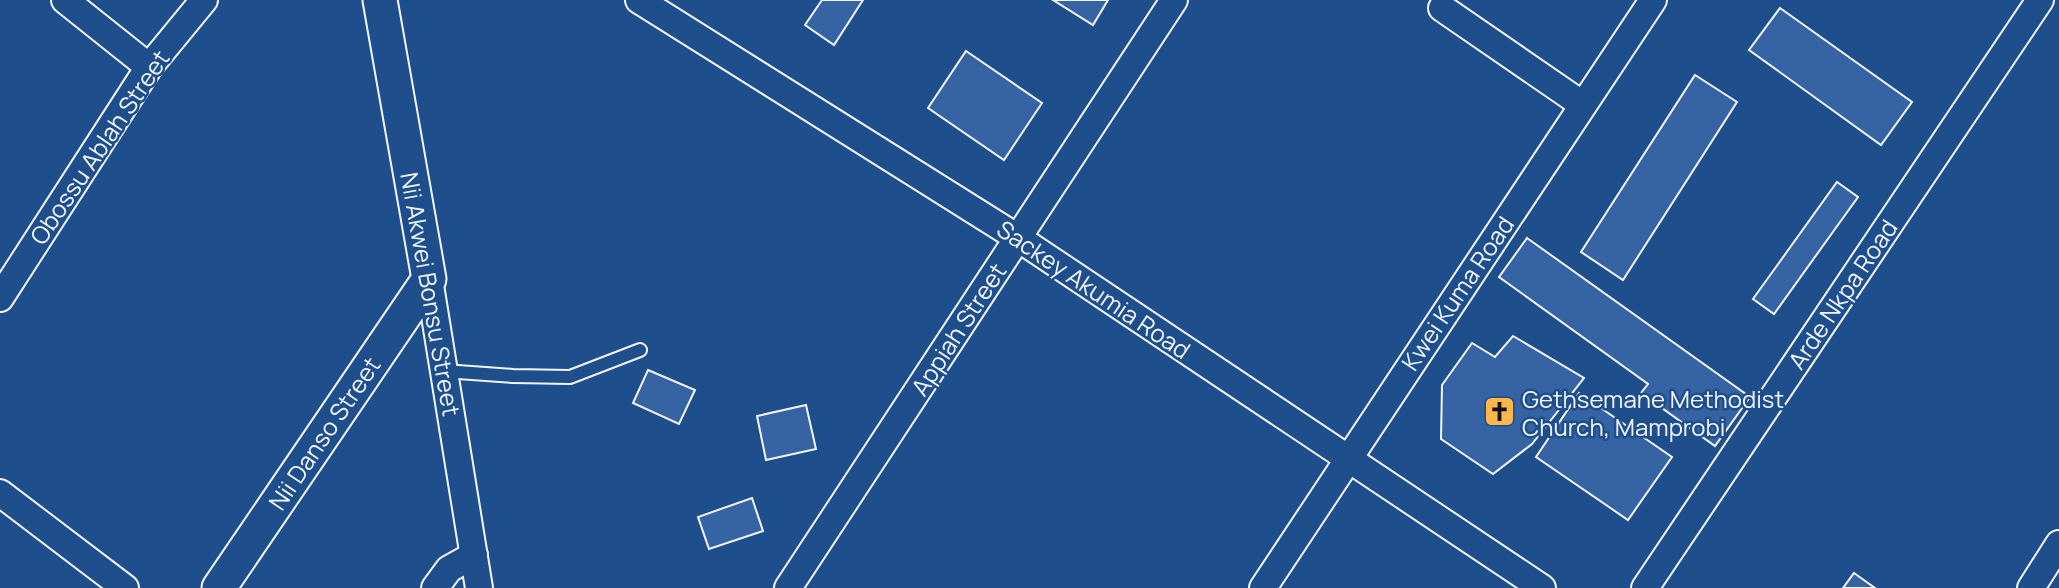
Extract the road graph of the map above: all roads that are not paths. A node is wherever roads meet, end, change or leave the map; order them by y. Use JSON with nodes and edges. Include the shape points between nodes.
{"nodes":[{"id":1,"x":65,"y":0,"type":"edge"},
{"id":2,"x":204,"y":0,"type":"edge"},
{"id":3,"x":380,"y":0,"type":"edge"},
{"id":4,"x":639,"y":0,"type":"edge"},
{"id":5,"x":1174,"y":0,"type":"edge"},
{"id":6,"x":1653,"y":0,"type":"edge"},
{"id":7,"x":2040,"y":0,"type":"edge"},
{"id":8,"x":1442,"y":8,"type":"dead end"},
{"id":9,"x":149,"y":67,"type":"junction"},
{"id":10,"x":1583,"y":105,"type":"junction"},
{"id":11,"x":1018,"y":237,"type":"junction"},
{"id":12,"x":429,"y":279,"type":"junction"},
{"id":13,"x":0,"y":298,"type":"edge"},
{"id":14,"x":640,"y":350,"type":"dead end"},
{"id":15,"x":444,"y":371,"type":"junction"},
{"id":16,"x":1347,"y":458,"type":"junction"},
{"id":17,"x":0,"y":493,"type":"edge"},
{"id":18,"x":2059,"y":544,"type":"edge"},
{"id":19,"x":474,"y":555,"type":"junction"},
{"id":20,"x":125,"y":588,"type":"edge"},
{"id":21,"x":219,"y":588,"type":"edge"},
{"id":22,"x":435,"y":588,"type":"edge"},
{"id":23,"x":479,"y":588,"type":"edge"},
{"id":24,"x":788,"y":588,"type":"edge"},
{"id":25,"x":1263,"y":588,"type":"edge"},
{"id":26,"x":1542,"y":588,"type":"edge"},
{"id":27,"x":1645,"y":588,"type":"edge"},
{"id":28,"x":2031,"y":588,"type":"edge"}],
"edges":[{"from":1,"to":9,"type":"street"},
{"from":2,"to":9,"type":"street","name":"Obossu Ablah Street"},
{"from":3,"to":12,"type":"street","name":"Nii Akwei Bonsu Street"},
{"from":4,"to":11,"type":"street","name":"Sackey Akumia Road"},
{"from":5,"to":11,"type":"street","name":"Appiah Street"},
{"from":6,"to":10,"type":"street","name":"Kwei Kuma Road"},
{"from":7,"to":27,"type":"street","name":"Arde Nkpa Road"},
{"from":8,"to":10,"type":"street"},
{"from":9,"to":13,"type":"street","name":"Obossu Ablah Street"},
{"from":10,"to":16,"type":"street","name":"Kwei Kuma Road"},
{"from":11,"to":16,"type":"street","name":"Sackey Akumia Road"},
{"from":11,"to":24,"type":"street","name":"Appiah Street"},
{"from":12,"to":15,"type":"street","name":"Nii Akwei Bonsu Street"},
{"from":12,"to":21,"type":"street","name":"Nii Danso Street"},
{"from":14,"to":15,"type":"lane","via":[[570,377]]},
{"from":15,"to":19,"type":"street","name":"Nii Akwei Bonsu Street"},
{"from":16,"to":25,"type":"street","name":"Kwei Kuma Road"},
{"from":16,"to":26,"type":"street","name":"Sackey Akumia Road"},
{"from":17,"to":20,"type":"street"},
{"from":18,"to":28,"type":"street"},
{"from":19,"to":22,"type":"street","via":[[449,569]]},
{"from":19,"to":23,"type":"street","name":"Nii Akwei Bonsu Street"}]}
